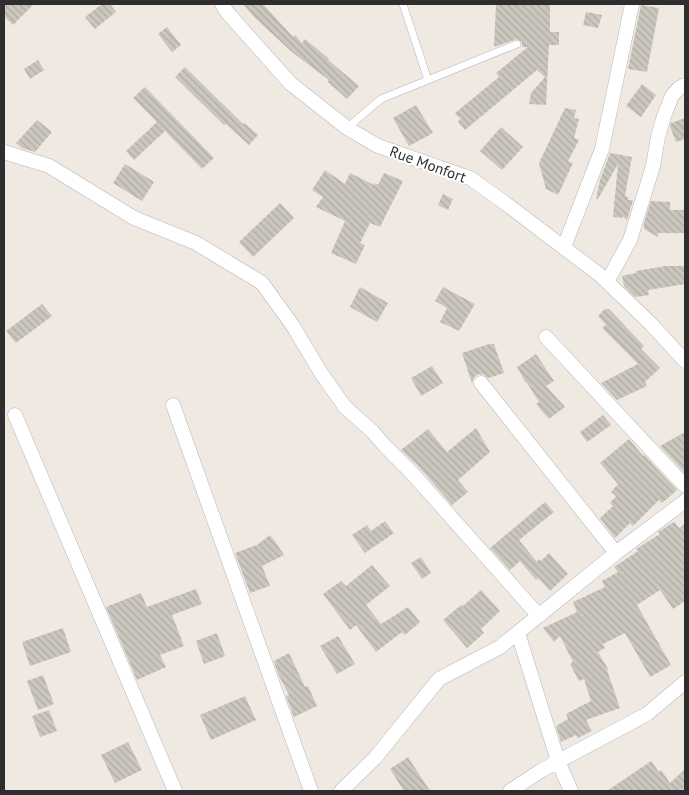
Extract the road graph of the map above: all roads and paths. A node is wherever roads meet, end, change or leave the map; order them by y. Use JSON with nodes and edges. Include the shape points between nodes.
{"nodes":[{"id":1,"x":222,"y":4,"type":"edge"},
{"id":2,"x":403,"y":4,"type":"edge"},
{"id":3,"x":632,"y":4,"type":"edge"},
{"id":4,"x":517,"y":44,"type":"dead end"},
{"id":5,"x":428,"y":80,"type":"junction"},
{"id":6,"x":685,"y":85,"type":"edge"},
{"id":7,"x":347,"y":128,"type":"junction"},
{"id":8,"x":4,"y":152,"type":"edge"},
{"id":9,"x":564,"y":247,"type":"junction"},
{"id":10,"x":607,"y":282,"type":"junction"},
{"id":11,"x":546,"y":337,"type":"dead end"},
{"id":12,"x":685,"y":361,"type":"edge"},
{"id":13,"x":481,"y":383,"type":"dead end"},
{"id":14,"x":173,"y":405,"type":"dead end"},
{"id":15,"x":15,"y":415,"type":"dead end"},
{"id":16,"x":685,"y":486,"type":"edge"},
{"id":17,"x":685,"y":501,"type":"edge"},
{"id":18,"x":616,"y":553,"type":"junction"},
{"id":19,"x":539,"y":616,"type":"junction"},
{"id":20,"x":518,"y":633,"type":"junction"},
{"id":21,"x":685,"y":682,"type":"edge"},
{"id":22,"x":558,"y":761,"type":"junction"},
{"id":23,"x":175,"y":791,"type":"edge"},
{"id":24,"x":311,"y":791,"type":"edge"},
{"id":25,"x":341,"y":791,"type":"edge"},
{"id":26,"x":510,"y":791,"type":"edge"},
{"id":27,"x":571,"y":791,"type":"edge"}],
"edges":[{"from":1,"to":7,"type":"street","name":"Rue Monfort","via":[[290,83]]},
{"from":2,"to":5,"type":"lane"},
{"from":3,"to":9,"type":"street","via":[[602,149]]},
{"from":4,"to":5,"type":"lane"},
{"from":5,"to":7,"type":"lane","via":[[381,99]]},
{"from":6,"to":10,"type":"street","via":[[672,96],[664,116],[653,166],[630,240]]},
{"from":7,"to":9,"type":"street","name":"Rue Monfort","via":[[378,146],[470,178]]},
{"from":8,"to":19,"type":"street","via":[[49,166],[134,218],[196,242],[262,283],[345,407],[411,472]]},
{"from":9,"to":10,"type":"street","name":"Rue Monfort"},
{"from":10,"to":12,"type":"street","name":"Rue Monfort"},
{"from":11,"to":16,"type":"street"},
{"from":13,"to":18,"type":"street"},
{"from":14,"to":24,"type":"street"},
{"from":15,"to":23,"type":"street"},
{"from":17,"to":18,"type":"street"},
{"from":18,"to":19,"type":"street"},
{"from":19,"to":20,"type":"street"},
{"from":20,"to":22,"type":"street"},
{"from":20,"to":25,"type":"street","via":[[500,647],[439,679],[375,758]]},
{"from":21,"to":22,"type":"street","via":[[647,714]]},
{"from":22,"to":26,"type":"street"},
{"from":22,"to":27,"type":"street"}]}
